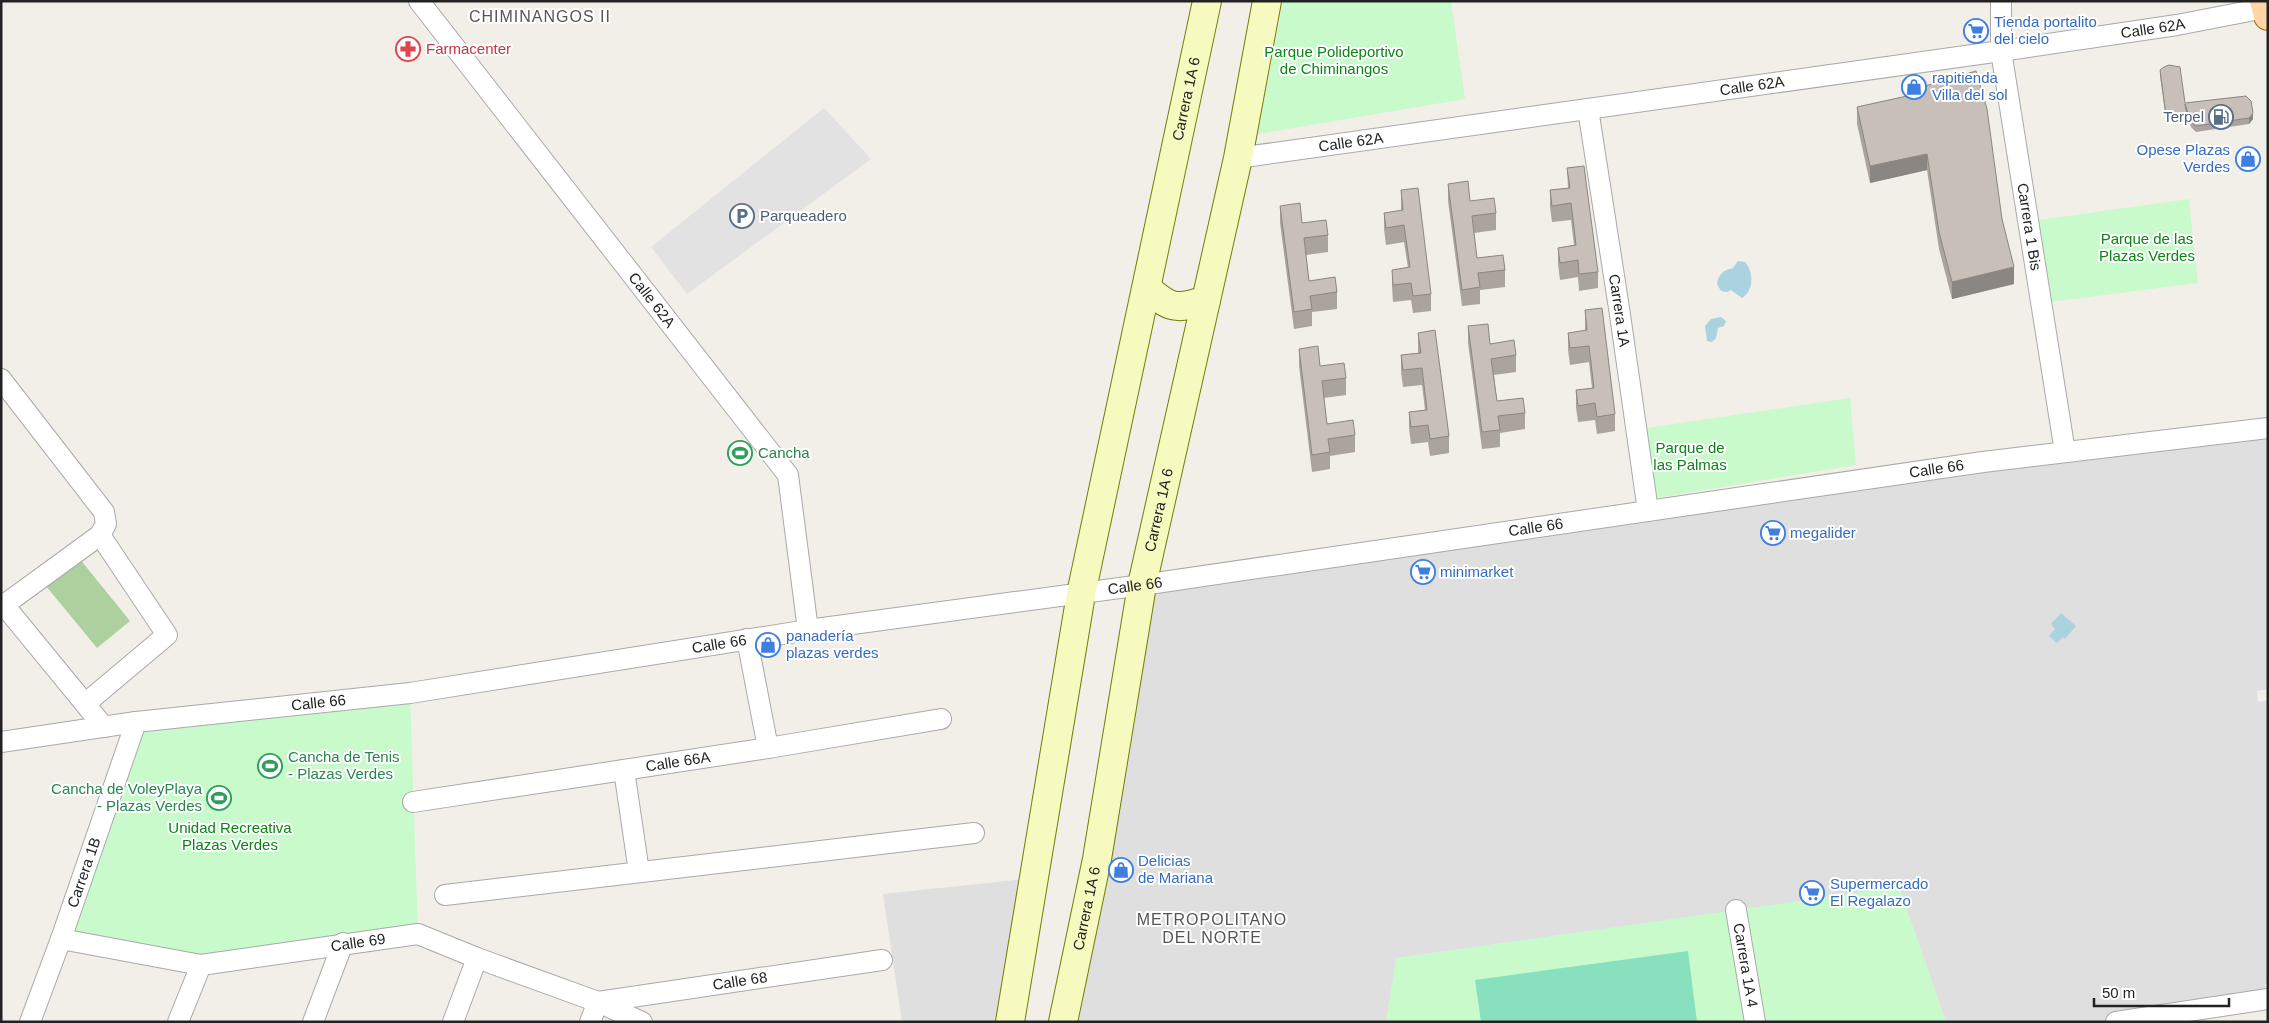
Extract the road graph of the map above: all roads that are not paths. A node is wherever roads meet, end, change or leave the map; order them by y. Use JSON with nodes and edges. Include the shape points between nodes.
{"nodes":[{"id":1,"x":419,"y":1,"type":"edge"},
{"id":2,"x":1207,"y":1,"type":"edge"},
{"id":3,"x":1267,"y":1,"type":"edge"},
{"id":4,"x":2001,"y":1,"type":"edge"},
{"id":5,"x":2266,"y":8,"type":"edge"},
{"id":6,"x":2001,"y":51,"type":"junction"},
{"id":7,"x":1588,"y":109,"type":"junction"},
{"id":8,"x":1238,"y":158,"type":"junction"},
{"id":9,"x":1147,"y":288,"type":"junction"},
{"id":10,"x":1206,"y":300,"type":"junction"},
{"id":11,"x":1,"y":379,"type":"edge"},
{"id":12,"x":2268,"y":428,"type":"edge"},
{"id":13,"x":2064,"y":452,"type":"junction"},
{"id":14,"x":1648,"y":511,"type":"junction"},
{"id":15,"x":100,"y":535,"type":"junction"},
{"id":16,"x":1142,"y":585,"type":"junction"},
{"id":17,"x":1081,"y":594,"type":"junction"},
{"id":18,"x":808,"y":630,"type":"junction"},
{"id":19,"x":747,"y":639,"type":"junction"},
{"id":20,"x":86,"y":703,"type":"junction"},
{"id":21,"x":941,"y":719,"type":"dead end"},
{"id":22,"x":136,"y":722,"type":"junction"},
{"id":23,"x":104,"y":727,"type":"junction"},
{"id":24,"x":1,"y":742,"type":"edge"},
{"id":25,"x":768,"y":748,"type":"junction"},
{"id":26,"x":624,"y":770,"type":"junction"},
{"id":27,"x":414,"y":802,"type":"dead end"},
{"id":28,"x":974,"y":833,"type":"dead end"},
{"id":29,"x":639,"y":872,"type":"junction"},
{"id":30,"x":445,"y":895,"type":"dead end"},
{"id":31,"x":1736,"y":910,"type":"dead end"},
{"id":32,"x":61,"y":939,"type":"junction"},
{"id":33,"x":343,"y":943,"type":"junction"},
{"id":34,"x":477,"y":958,"type":"junction"},
{"id":35,"x":882,"y":960,"type":"dead end"},
{"id":36,"x":200,"y":965,"type":"junction"},
{"id":37,"x":644,"y":995,"type":"junction"},
{"id":38,"x":2268,"y":999,"type":"edge"},
{"id":39,"x":598,"y":1002,"type":"junction"},
{"id":40,"x":30,"y":1022,"type":"edge"},
{"id":41,"x":178,"y":1022,"type":"edge"},
{"id":42,"x":313,"y":1022,"type":"edge"},
{"id":43,"x":453,"y":1022,"type":"edge"},
{"id":44,"x":590,"y":1022,"type":"edge"},
{"id":45,"x":642,"y":1022,"type":"edge"},
{"id":46,"x":1010,"y":1022,"type":"edge"},
{"id":47,"x":1064,"y":1022,"type":"edge"},
{"id":48,"x":1755,"y":1022,"type":"edge"},
{"id":49,"x":2116,"y":1022,"type":"edge"}],
"edges":[{"from":1,"to":18,"type":"street","name":"Calle 62A","via":[[788,476]]},
{"from":2,"to":9,"type":"street","name":"Carrera 1A 6"},
{"from":3,"to":8,"type":"street","name":"Carrera 1A 6"},
{"from":4,"to":6,"type":"street","name":"Carrera 1 Bis"},
{"from":5,"to":6,"type":"street","name":"Calle 62A","via":[[2178,25]]},
{"from":6,"to":7,"type":"street","name":"Calle 62A"},
{"from":6,"to":13,"type":"street","name":"Carrera 1 Bis"},
{"from":7,"to":8,"type":"street","name":"Calle 62A"},
{"from":7,"to":14,"type":"street","name":"Carrera 1A"},
{"from":8,"to":10,"type":"street","name":"Carrera 1A 6"},
{"from":9,"to":10,"type":"street","via":[[1164,303],[1185,307]]},
{"from":9,"to":17,"type":"street","name":"Carrera 1A 6"},
{"from":10,"to":16,"type":"street","name":"Carrera 1A 6"},
{"from":11,"to":15,"type":"street","via":[[104,512],[106,524]]},
{"from":12,"to":13,"type":"street","name":"Calle 66"},
{"from":13,"to":14,"type":"street","name":"Calle 66"},
{"from":14,"to":16,"type":"street","name":"Calle 66"},
{"from":15,"to":20,"type":"street","via":[[167,635]]},
{"from":15,"to":20,"type":"street","via":[[4,605]]},
{"from":16,"to":17,"type":"street","name":"Calle 66"},
{"from":16,"to":47,"type":"street","name":"Carrera 1A 6","via":[[1097,859]]},
{"from":17,"to":18,"type":"street","name":"Calle 66"},
{"from":17,"to":46,"type":"street","name":"Carrera 1A 6"},
{"from":18,"to":19,"type":"street","name":"Calle 66"},
{"from":19,"to":22,"type":"street","name":"Calle 66","via":[[410,693]]},
{"from":19,"to":25,"type":"street"},
{"from":20,"to":23,"type":"street"},
{"from":21,"to":25,"type":"street","name":"Calle 66A"},
{"from":22,"to":23,"type":"street","name":"Calle 66"},
{"from":22,"to":32,"type":"street","name":"Carrera 1B"},
{"from":23,"to":24,"type":"street","name":"Calle 66"},
{"from":25,"to":26,"type":"street","name":"Calle 66A"},
{"from":26,"to":27,"type":"street","name":"Calle 66A"},
{"from":26,"to":29,"type":"street"},
{"from":28,"to":29,"type":"street"},
{"from":29,"to":30,"type":"street"},
{"from":31,"to":48,"type":"street","name":"Carrera 1A 4"},
{"from":32,"to":36,"type":"street","name":"Calle 69"},
{"from":32,"to":40,"type":"street","name":"Carrera 1B"},
{"from":33,"to":34,"type":"street","name":"Calle 69","via":[[418,934]]},
{"from":33,"to":36,"type":"street","name":"Calle 69"},
{"from":33,"to":42,"type":"street"},
{"from":34,"to":39,"type":"street","name":"Calle 69"},
{"from":34,"to":43,"type":"street"},
{"from":35,"to":37,"type":"street","name":"Calle 68"},
{"from":36,"to":41,"type":"street"},
{"from":37,"to":39,"type":"street","name":"Calle 68"},
{"from":37,"to":45,"type":"street"},
{"from":38,"to":49,"type":"street"},
{"from":39,"to":44,"type":"street"},
{"from":39,"to":45,"type":"street","name":"Calle 69"}]}
